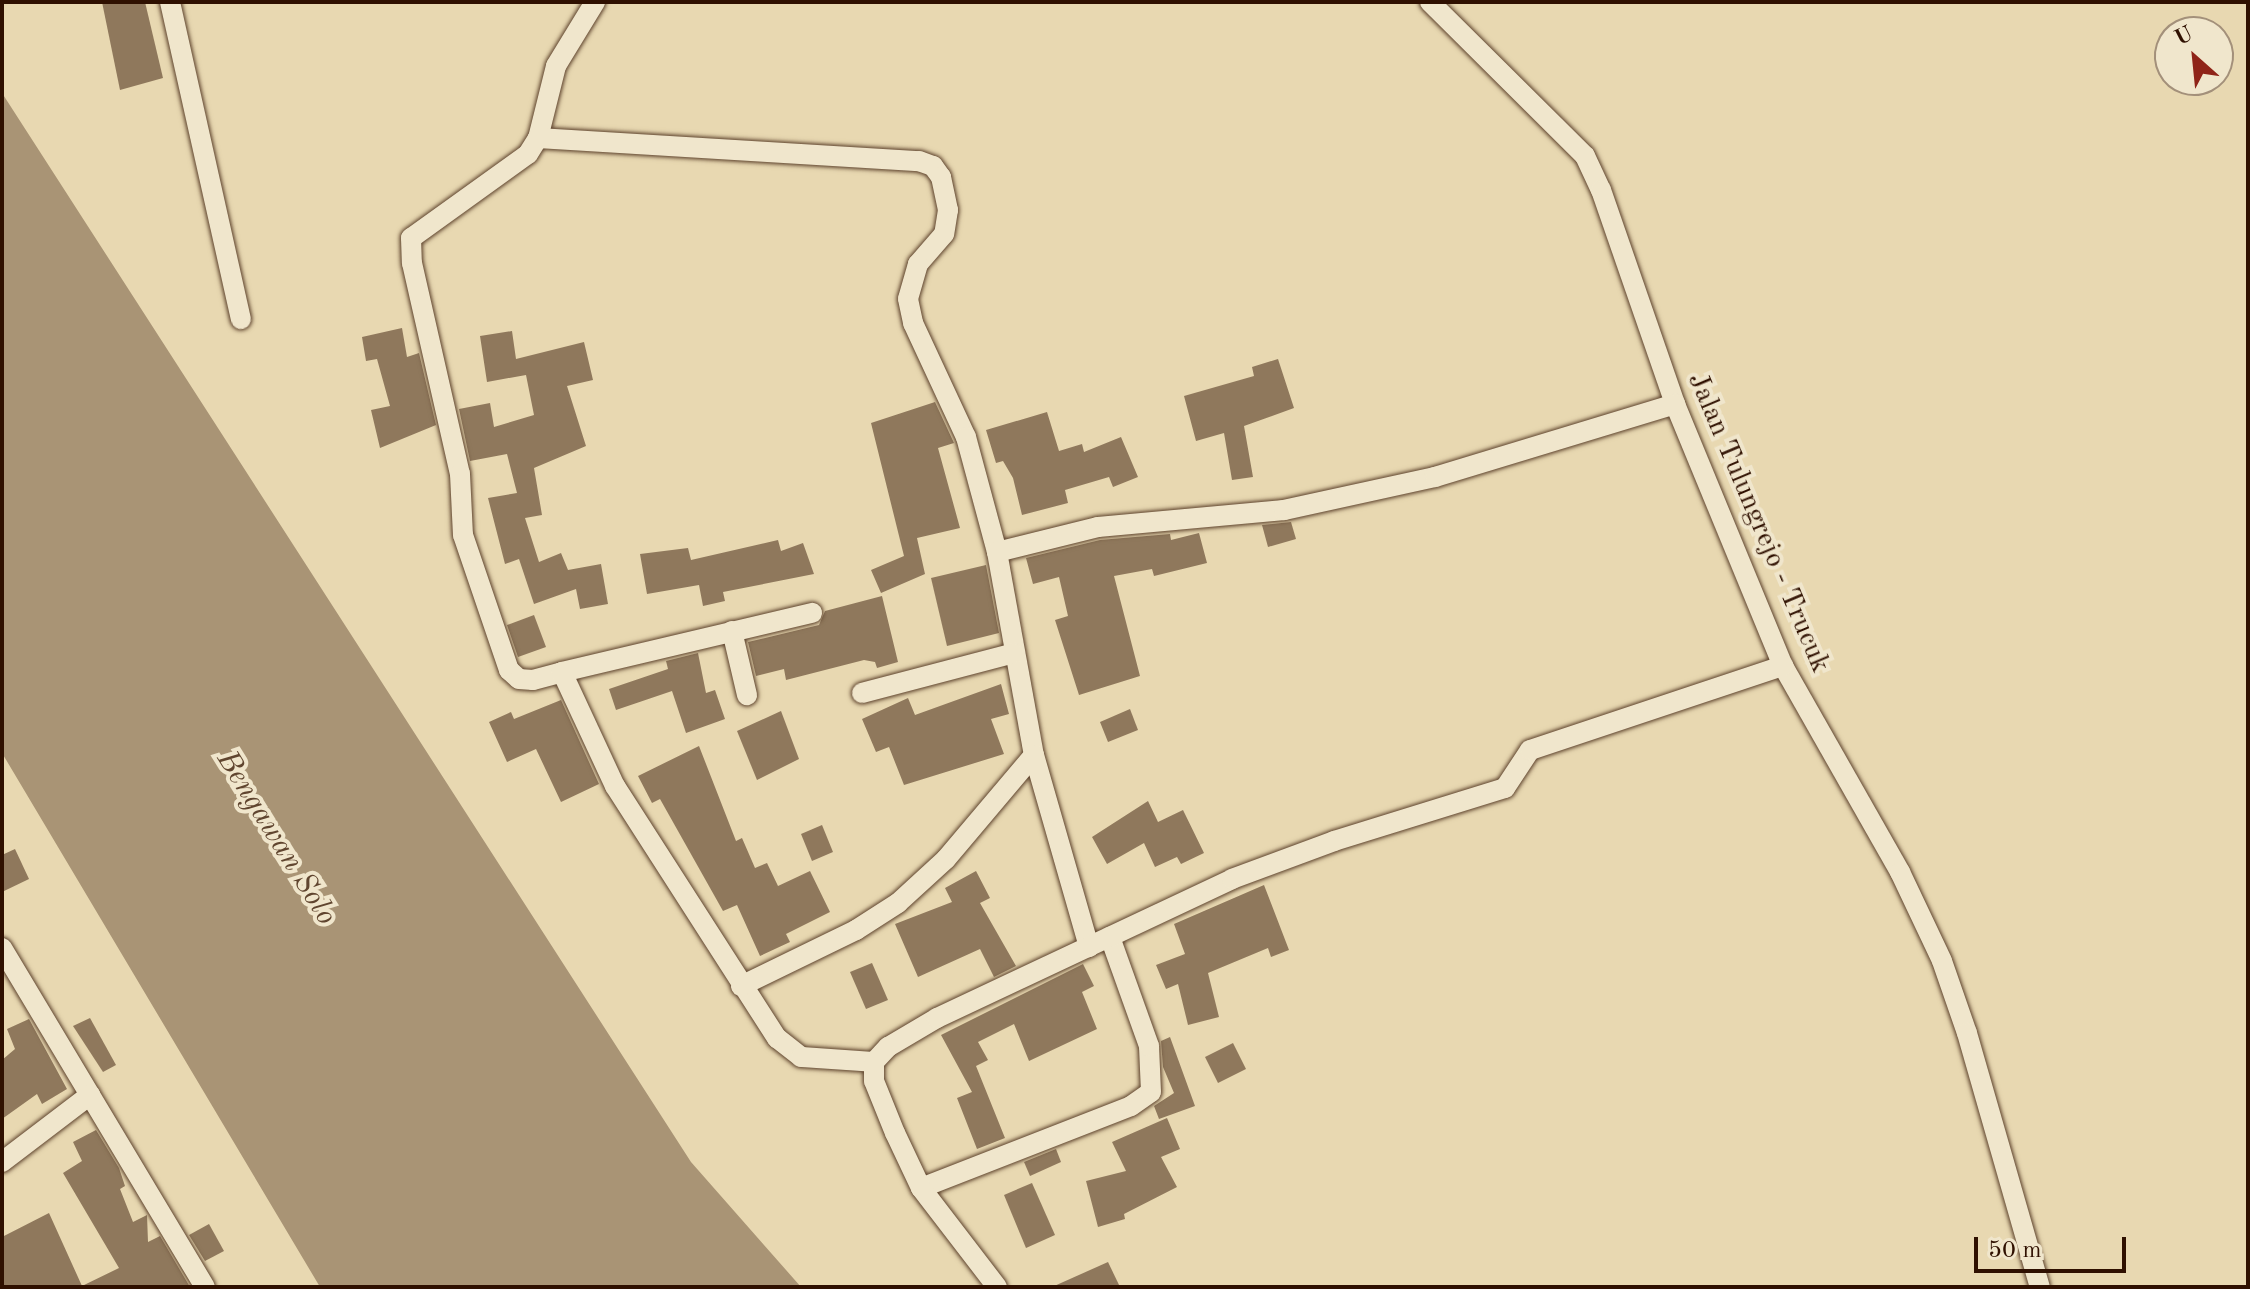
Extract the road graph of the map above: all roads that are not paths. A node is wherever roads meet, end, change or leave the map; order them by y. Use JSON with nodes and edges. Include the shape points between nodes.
{"nodes":[{"id":1,"x":170,"y":2,"type":"edge"},
{"id":2,"x":595,"y":2,"type":"edge"},
{"id":3,"x":1430,"y":2,"type":"edge"},
{"id":4,"x":538,"y":138,"type":"junction"},
{"id":5,"x":241,"y":319,"type":"dead end"},
{"id":6,"x":1675,"y":404,"type":"junction"},
{"id":7,"x":997,"y":552,"type":"junction"},
{"id":8,"x":812,"y":613,"type":"dead end"},
{"id":9,"x":732,"y":631,"type":"junction"},
{"id":10,"x":1014,"y":653,"type":"junction"},
{"id":11,"x":1783,"y":666,"type":"junction"},
{"id":12,"x":562,"y":672,"type":"junction"},
{"id":13,"x":862,"y":693,"type":"dead end"},
{"id":14,"x":747,"y":695,"type":"dead end"},
{"id":15,"x":1034,"y":755,"type":"junction"},
{"id":16,"x":1110,"y":937,"type":"junction"},
{"id":17,"x":1089,"y":947,"type":"junction"},
{"id":18,"x":2,"y":948,"type":"edge"},
{"id":19,"x":741,"y":986,"type":"junction"},
{"id":20,"x":874,"y":1062,"type":"junction"},
{"id":21,"x":90,"y":1095,"type":"junction"},
{"id":22,"x":2,"y":1162,"type":"edge"},
{"id":23,"x":921,"y":1188,"type":"junction"},
{"id":24,"x":205,"y":1287,"type":"edge"},
{"id":25,"x":997,"y":1287,"type":"edge"},
{"id":26,"x":2040,"y":1287,"type":"edge"}],
"edges":[{"from":1,"to":5,"type":"street"},
{"from":2,"to":4,"type":"street","via":[[556,66]]},
{"from":3,"to":6,"type":"street","name":"Jalan Tulungrejo - Trucuk","via":[[1585,156]]},
{"from":4,"to":7,"type":"street","via":[[773,149],[933,166],[946,194],[944,234],[918,264],[908,299],[913,323],[966,437]]},
{"from":4,"to":12,"type":"street","via":[[513,167],[411,238],[410,250],[460,474],[463,535],[496,640],[509,670],[519,679]]},
{"from":6,"to":7,"type":"street","via":[[1408,483],[1284,510],[1098,527]]},
{"from":6,"to":11,"type":"street","name":"Jalan Tulungrejo - Trucuk"},
{"from":7,"to":10,"type":"street"},
{"from":8,"to":9,"type":"street"},
{"from":9,"to":12,"type":"street"},
{"from":9,"to":14,"type":"street"},
{"from":10,"to":13,"type":"street"},
{"from":10,"to":15,"type":"street"},
{"from":11,"to":16,"type":"street","via":[[1530,750],[1505,788],[1277,860]]},
{"from":11,"to":26,"type":"street","name":"Jalan Tulungrejo - Trucuk","via":[[1900,872],[1942,961]]},
{"from":12,"to":19,"type":"street","via":[[615,786]]},
{"from":15,"to":17,"type":"street"},
{"from":15,"to":19,"type":"street","via":[[946,859],[898,903],[856,930]]},
{"from":16,"to":17,"type":"street"},
{"from":16,"to":23,"type":"street","via":[[1149,1046],[1151,1092],[1131,1106]]},
{"from":17,"to":20,"type":"street","via":[[937,1018],[888,1047]]},
{"from":18,"to":21,"type":"street"},
{"from":19,"to":20,"type":"street","via":[[777,1038],[801,1057]]},
{"from":20,"to":23,"type":"street","via":[[874,1081]]},
{"from":21,"to":22,"type":"street"},
{"from":21,"to":24,"type":"street"},
{"from":23,"to":25,"type":"street"}]}
